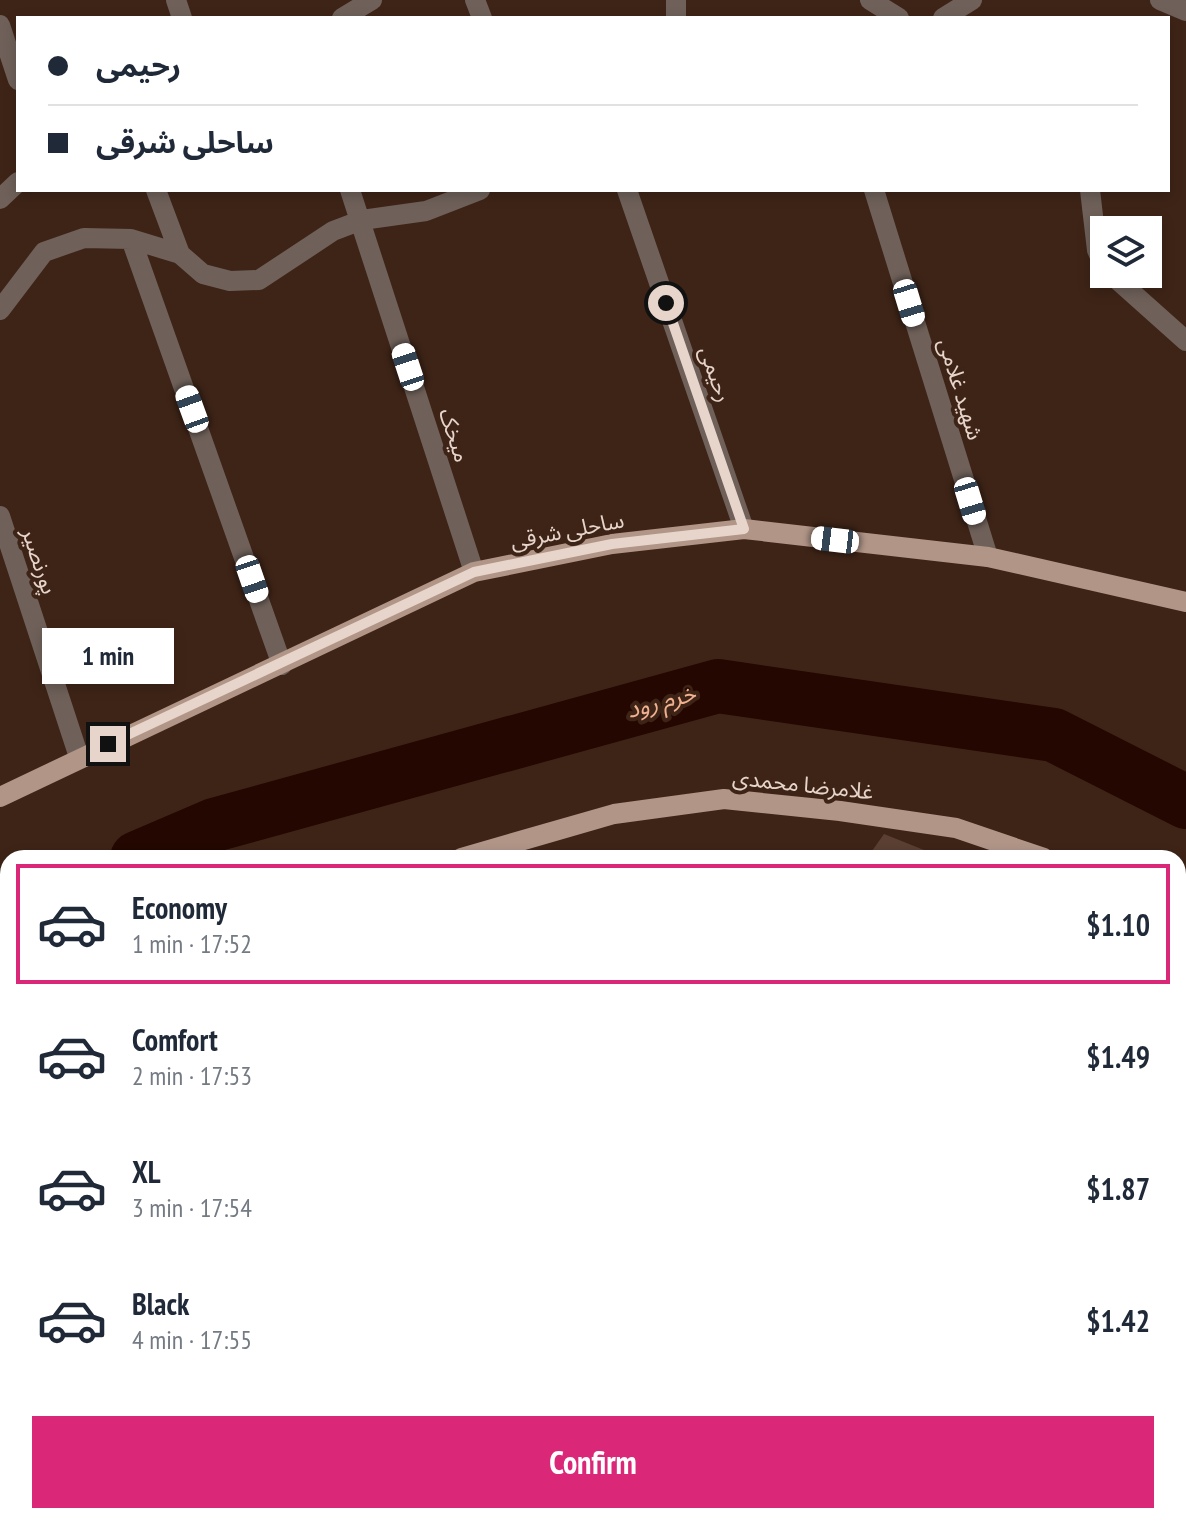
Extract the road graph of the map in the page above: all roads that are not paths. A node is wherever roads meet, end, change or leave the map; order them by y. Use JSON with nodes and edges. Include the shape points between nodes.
{"nodes":[{"id":1,"x":372,"y":0,"type":"edge"},
{"id":2,"x":870,"y":0,"type":"edge"},
{"id":3,"x":972,"y":0,"type":"edge"},
{"id":4,"x":1160,"y":0,"type":"edge"},
{"id":5,"x":1186,"y":11,"type":"edge"},
{"id":6,"x":345,"y":16,"type":"edge"},
{"id":7,"x":896,"y":16,"type":"edge"},
{"id":8,"x":946,"y":16,"type":"edge"},
{"id":9,"x":0,"y":25,"type":"edge"},
{"id":10,"x":16,"y":74,"type":"edge"},
{"id":11,"x":157,"y":192,"type":"edge"},
{"id":12,"x":351,"y":192,"type":"edge"},
{"id":13,"x":475,"y":192,"type":"edge"},
{"id":14,"x":628,"y":192,"type":"edge"},
{"id":15,"x":875,"y":192,"type":"edge"},
{"id":16,"x":1090,"y":192,"type":"edge"},
{"id":17,"x":1093,"y":216,"type":"edge"},
{"id":18,"x":362,"y":220,"type":"junction"},
{"id":19,"x":131,"y":239,"type":"junction"},
{"id":20,"x":180,"y":254,"type":"junction"},
{"id":21,"x":1127,"y":288,"type":"edge"},
{"id":22,"x":0,"y":310,"type":"edge"},
{"id":23,"x":1186,"y":341,"type":"edge"},
{"id":24,"x":0,"y":516,"type":"edge"},
{"id":25,"x":744,"y":529,"type":"junction"},
{"id":26,"x":988,"y":557,"type":"junction"},
{"id":27,"x":474,"y":572,"type":"junction"},
{"id":28,"x":1186,"y":602,"type":"edge"},
{"id":29,"x":282,"y":665,"type":"junction"},
{"id":30,"x":79,"y":757,"type":"junction"},
{"id":31,"x":0,"y":797,"type":"edge"},
{"id":32,"x":489,"y":850,"type":"edge"},
{"id":33,"x":1021,"y":850,"type":"edge"}],
"edges":[{"from":1,"to":6,"type":"street"},
{"from":2,"to":7,"type":"street"},
{"from":3,"to":8,"type":"street"},
{"from":4,"to":5,"type":"street"},
{"from":9,"to":10,"type":"street"},
{"from":11,"to":20,"type":"street"},
{"from":12,"to":18,"type":"street","name":"میخک"},
{"from":13,"to":18,"type":"street","via":[[426,211]]},
{"from":14,"to":25,"type":"street","name":"رحیمی"},
{"from":15,"to":26,"type":"street","name":"شهید غلامی"},
{"from":16,"to":17,"type":"street"},
{"from":18,"to":20,"type":"street","via":[[333,231],[259,280],[230,281],[203,274]]},
{"from":18,"to":27,"type":"street","name":"میخک"},
{"from":19,"to":20,"type":"street"},
{"from":19,"to":22,"type":"street","via":[[84,238],[44,252]]},
{"from":19,"to":29,"type":"street"},
{"from":21,"to":23,"type":"street"},
{"from":24,"to":30,"type":"street","name":"پورنصیر"},
{"from":25,"to":26,"type":"main road","name":"ساحلی شرقی"},
{"from":25,"to":27,"type":"main road","name":"ساحلی شرقی","via":[[612,544]]},
{"from":26,"to":28,"type":"main road","name":"ساحلی شرقی"},
{"from":27,"to":29,"type":"main road","name":"ساحلی شرقی"},
{"from":29,"to":30,"type":"main road","name":"ساحلی شرقی"},
{"from":30,"to":31,"type":"main road","name":"ساحلی شرقی"},
{"from":32,"to":33,"type":"main road","name":"غلامرضا محمدی","via":[[614,814],[724,799],[956,828]]}]}
